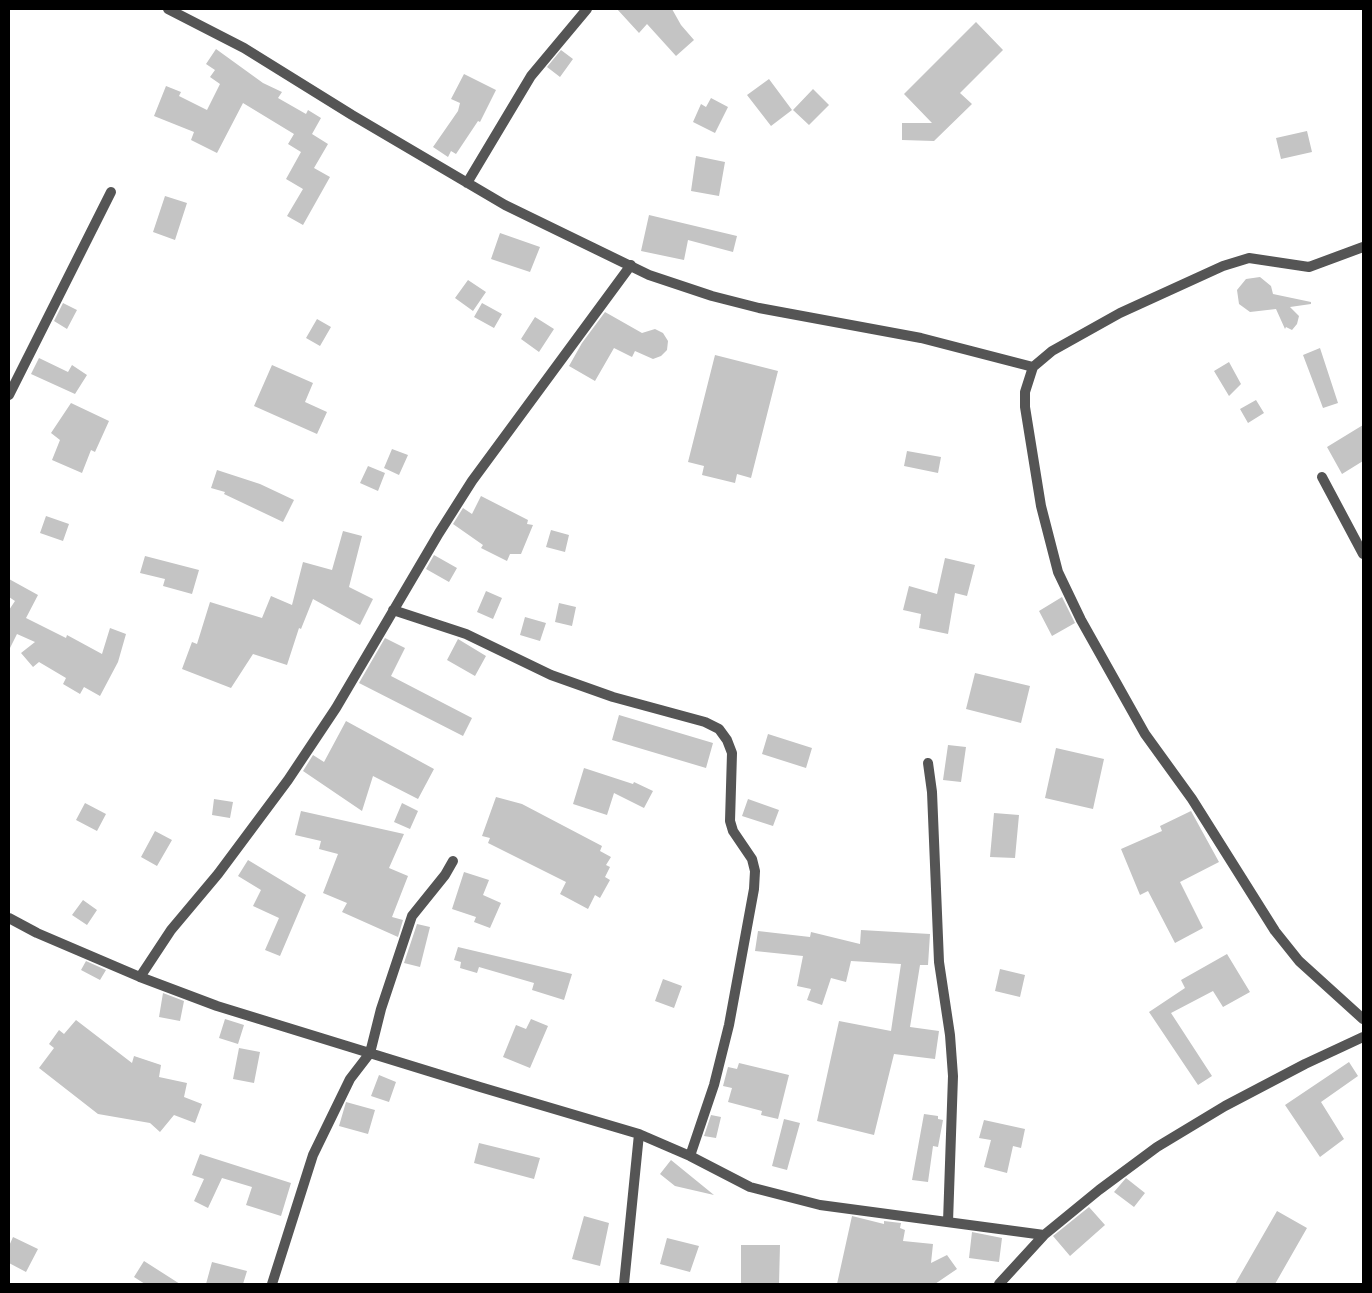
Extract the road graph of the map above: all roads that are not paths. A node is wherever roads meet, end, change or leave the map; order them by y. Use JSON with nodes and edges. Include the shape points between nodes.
{"nodes":[{"id":1,"x":168,"y":9,"type":"edge"},
{"id":2,"x":587,"y":9,"type":"edge"},
{"id":3,"x":467,"y":183,"type":"junction"},
{"id":4,"x":111,"y":192,"type":"dead end"},
{"id":5,"x":1363,"y":248,"type":"edge"},
{"id":6,"x":631,"y":265,"type":"junction"},
{"id":7,"x":1033,"y":367,"type":"junction"},
{"id":8,"x":9,"y":395,"type":"edge"},
{"id":9,"x":1322,"y":477,"type":"dead end"},
{"id":10,"x":1363,"y":554,"type":"edge"},
{"id":11,"x":393,"y":610,"type":"junction"},
{"id":12,"x":928,"y":763,"type":"dead end"},
{"id":13,"x":453,"y":861,"type":"dead end"},
{"id":14,"x":9,"y":918,"type":"edge"},
{"id":15,"x":140,"y":977,"type":"junction"},
{"id":16,"x":1363,"y":1019,"type":"edge"},
{"id":17,"x":1363,"y":1037,"type":"edge"},
{"id":18,"x":370,"y":1053,"type":"junction"},
{"id":19,"x":639,"y":1134,"type":"junction"},
{"id":20,"x":690,"y":1156,"type":"junction"},
{"id":21,"x":948,"y":1222,"type":"junction"},
{"id":22,"x":1044,"y":1235,"type":"junction"},
{"id":23,"x":272,"y":1284,"type":"edge"},
{"id":24,"x":624,"y":1284,"type":"edge"},
{"id":25,"x":999,"y":1284,"type":"edge"}],
"edges":[{"from":1,"to":3,"type":"street","via":[[244,48]]},
{"from":2,"to":3,"type":"street","via":[[530,76]]},
{"from":3,"to":6,"type":"street"},
{"from":4,"to":8,"type":"street"},
{"from":5,"to":7,"type":"street","via":[[1309,267],[1249,258],[1223,266],[1120,313],[1052,351]]},
{"from":6,"to":7,"type":"street","via":[[676,285],[722,298],[921,338]]},
{"from":6,"to":11,"type":"street","via":[[472,481]]},
{"from":7,"to":16,"type":"street","via":[[1025,392],[1025,407],[1041,506],[1058,572],[1078,613],[1145,734],[1192,799],[1275,931],[1299,961]]},
{"from":9,"to":10,"type":"street"},
{"from":11,"to":15,"type":"street","via":[[336,708],[288,780],[218,874],[171,930]]},
{"from":11,"to":20,"type":"street","via":[[466,634],[551,675],[705,722],[719,729],[727,740],[732,753],[730,821],[752,859],[754,889],[729,1025],[714,1085]]},
{"from":12,"to":21,"type":"street","via":[[939,962],[953,1076]]},
{"from":13,"to":18,"type":"street","via":[[412,916]]},
{"from":14,"to":15,"type":"street"},
{"from":15,"to":18,"type":"street","via":[[217,1006]]},
{"from":17,"to":22,"type":"street","via":[[1225,1106],[1157,1147]]},
{"from":18,"to":19,"type":"street"},
{"from":18,"to":23,"type":"street","via":[[350,1079],[313,1156]]},
{"from":19,"to":20,"type":"street"},
{"from":19,"to":24,"type":"street"},
{"from":20,"to":21,"type":"street","via":[[750,1187],[781,1196],[820,1205]]},
{"from":21,"to":22,"type":"street"},
{"from":22,"to":25,"type":"street"}]}
